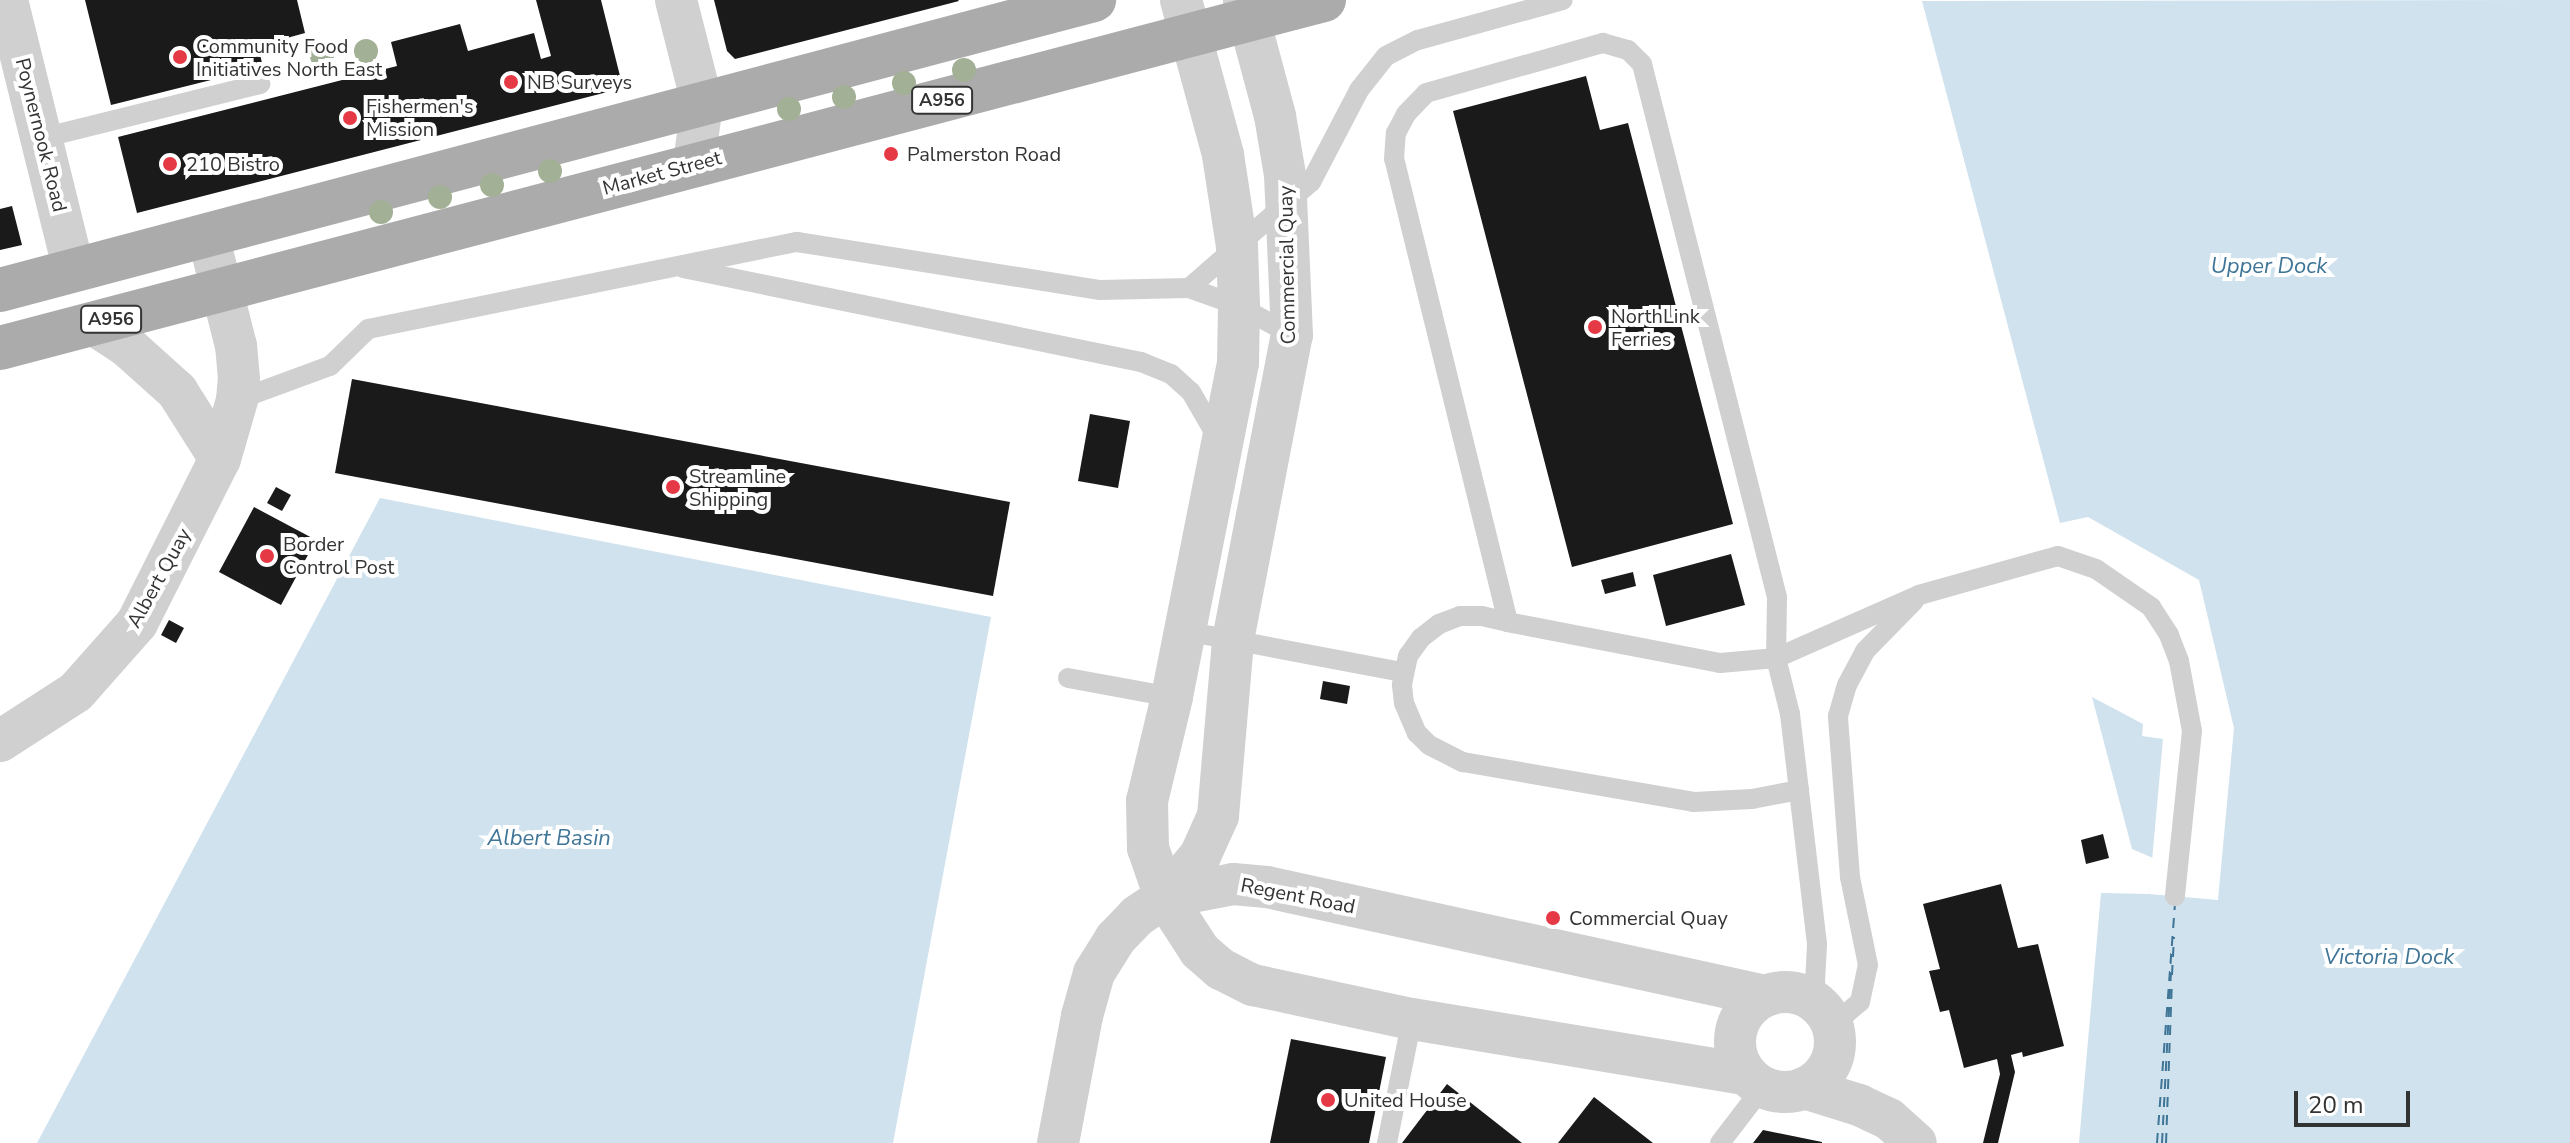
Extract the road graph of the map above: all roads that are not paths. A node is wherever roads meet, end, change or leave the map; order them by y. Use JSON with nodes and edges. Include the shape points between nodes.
{"nodes":[{"id":1,"x":7,"y":0,"type":"edge"},
{"id":2,"x":676,"y":0,"type":"edge"},
{"id":3,"x":1094,"y":0,"type":"edge"},
{"id":4,"x":1324,"y":0,"type":"edge"},
{"id":5,"x":1563,"y":0,"type":"edge"},
{"id":6,"x":1247,"y":10,"type":"edge"},
{"id":7,"x":1185,"y":18,"type":"edge"},
{"id":8,"x":260,"y":84,"type":"dead end"},
{"id":9,"x":702,"y":103,"type":"junction"},
{"id":10,"x":42,"y":138,"type":"junction"},
{"id":11,"x":694,"y":164,"type":"junction"},
{"id":12,"x":1288,"y":206,"type":"junction"},
{"id":13,"x":208,"y":235,"type":"junction"},
{"id":14,"x":1237,"y":246,"type":"junction"},
{"id":15,"x":672,"y":266,"type":"junction"},
{"id":16,"x":74,"y":270,"type":"junction"},
{"id":17,"x":1189,"y":288,"type":"junction"},
{"id":18,"x":0,"y":290,"type":"edge"},
{"id":19,"x":223,"y":290,"type":"junction"},
{"id":20,"x":1239,"y":306,"type":"junction"},
{"id":21,"x":93,"y":324,"type":"junction"},
{"id":22,"x":1292,"y":335,"type":"junction"},
{"id":23,"x":0,"y":348,"type":"edge"},
{"id":24,"x":237,"y":400,"type":"junction"},
{"id":25,"x":1222,"y":445,"type":"junction"},
{"id":26,"x":220,"y":459,"type":"junction"},
{"id":27,"x":1919,"y":595,"type":"junction"},
{"id":28,"x":1508,"y":622,"type":"junction"},
{"id":29,"x":1185,"y":631,"type":"junction"},
{"id":30,"x":1233,"y":640,"type":"junction"},
{"id":31,"x":1776,"y":658,"type":"junction"},
{"id":32,"x":1403,"y":672,"type":"junction"},
{"id":33,"x":1068,"y":678,"type":"dead end"},
{"id":34,"x":1172,"y":697,"type":"junction"},
{"id":35,"x":1,"y":740,"type":"edge"},
{"id":36,"x":1799,"y":790,"type":"junction"},
{"id":37,"x":2175,"y":896,"type":"dead end"},
{"id":38,"x":1165,"y":897,"type":"junction"},
{"id":39,"x":1765,"y":996,"type":"junction"},
{"id":40,"x":1823,"y":1014,"type":"junction"},
{"id":41,"x":1412,"y":1019,"type":"junction"},
{"id":42,"x":1755,"y":1081,"type":"junction"},
{"id":43,"x":1804,"y":1088,"type":"junction"},
{"id":44,"x":1058,"y":1143,"type":"edge"},
{"id":45,"x":1387,"y":1143,"type":"edge"},
{"id":46,"x":1720,"y":1143,"type":"edge"},
{"id":47,"x":1916,"y":1143,"type":"edge"}],
"edges":[{"from":1,"to":10,"type":"street","name":"Poynernook Road"},
{"from":2,"to":9,"type":"street"},
{"from":3,"to":9,"type":"main road"},
{"from":4,"to":6,"type":"main road","name":"Market Street","number":"A956"},
{"from":5,"to":12,"type":"lane","via":[[1418,40],[1386,56],[1359,90],[1311,182]]},
{"from":6,"to":7,"type":"main road","name":"Market Street","number":"A956"},
{"from":6,"to":12,"type":"street","name":"Commercial Quay","via":[[1275,116]]},
{"from":7,"to":11,"type":"main road","name":"Market Street","number":"A956"},
{"from":7,"to":14,"type":"street","via":[[1223,155]]},
{"from":8,"to":10,"type":"lane"},
{"from":9,"to":11,"type":"street"},
{"from":9,"to":13,"type":"main road"},
{"from":10,"to":16,"type":"street","name":"Poynernook Road"},
{"from":11,"to":19,"type":"main road","name":"Market Street","number":"A956"},
{"from":12,"to":14,"type":"lane"},
{"from":12,"to":22,"type":"street","name":"Commercial Quay"},
{"from":13,"to":16,"type":"main road"},
{"from":13,"to":19,"type":"street","name":"Albert Quay"},
{"from":14,"to":17,"type":"lane"},
{"from":14,"to":20,"type":"street"},
{"from":15,"to":17,"type":"lane","via":[[797,242],[1100,290]]},
{"from":15,"to":24,"type":"lane","via":[[368,329],[330,366]]},
{"from":15,"to":25,"type":"lane","via":[[1141,362],[1171,374],[1191,392]]},
{"from":16,"to":18,"type":"main road"},
{"from":17,"to":20,"type":"lane"},
{"from":19,"to":21,"type":"main road","name":"Market Street","number":"A956"},
{"from":19,"to":24,"type":"street","name":"Albert Quay","via":[[236,346]]},
{"from":20,"to":22,"type":"lane"},
{"from":20,"to":25,"type":"street","via":[[1238,363]]},
{"from":21,"to":23,"type":"main road","name":"Market Street","number":"A956"},
{"from":21,"to":26,"type":"street","via":[[177,391]]},
{"from":22,"to":30,"type":"street","name":"Commercial Quay"},
{"from":24,"to":26,"type":"street","name":"Albert Quay"},
{"from":25,"to":29,"type":"street"},
{"from":26,"to":35,"type":"street","name":"Albert Quay","via":[[137,623],[76,692]]},
{"from":27,"to":31,"type":"lane"},
{"from":27,"to":37,"type":"lane","via":[[2058,556],[2096,569],[2151,607],[2179,661],[2192,731]]},
{"from":27,"to":40,"type":"lane","via":[[1865,651],[1838,716],[1850,877],[1868,965],[1860,1002]]},
{"from":28,"to":31,"type":"lane","via":[[1720,663]]},
{"from":28,"to":31,"type":"lane","via":[[1394,159],[1396,133],[1426,93],[1603,43],[1628,50],[1642,64],[1777,597]]},
{"from":28,"to":32,"type":"lane","via":[[1460,616],[1439,624],[1421,638]]},
{"from":29,"to":30,"type":"lane"},
{"from":29,"to":34,"type":"street"},
{"from":30,"to":32,"type":"lane"},
{"from":30,"to":38,"type":"street","name":"Commercial Quay","via":[[1218,816],[1200,856]]},
{"from":31,"to":36,"type":"lane","via":[[1790,714]]},
{"from":32,"to":36,"type":"lane","via":[[1404,703],[1417,733],[1440,753],[1463,762],[1694,802]]},
{"from":33,"to":34,"type":"lane"},
{"from":34,"to":38,"type":"street","via":[[1147,801],[1148,848]]},
{"from":36,"to":40,"type":"lane"},
{"from":38,"to":39,"type":"street","name":"Regent Road","via":[[1233,884],[1267,887]]},
{"from":38,"to":41,"type":"street","via":[[1200,951],[1253,985]]},
{"from":38,"to":44,"type":"street","name":"Commercial Quay","via":[[1115,939],[1094,973]]},
{"from":39,"to":40,"type":"street","via":[[1799,994]]},
{"from":39,"to":42,"type":"street","via":[[1752,1004],[1736,1030],[1735,1046]]},
{"from":40,"to":43,"type":"street","via":[[1833,1056]]},
{"from":41,"to":42,"type":"street"},
{"from":41,"to":45,"type":"lane"},
{"from":42,"to":43,"type":"street","via":[[1790,1092]]},
{"from":42,"to":46,"type":"lane"},
{"from":43,"to":47,"type":"street","via":[[1889,1119]]}]}
